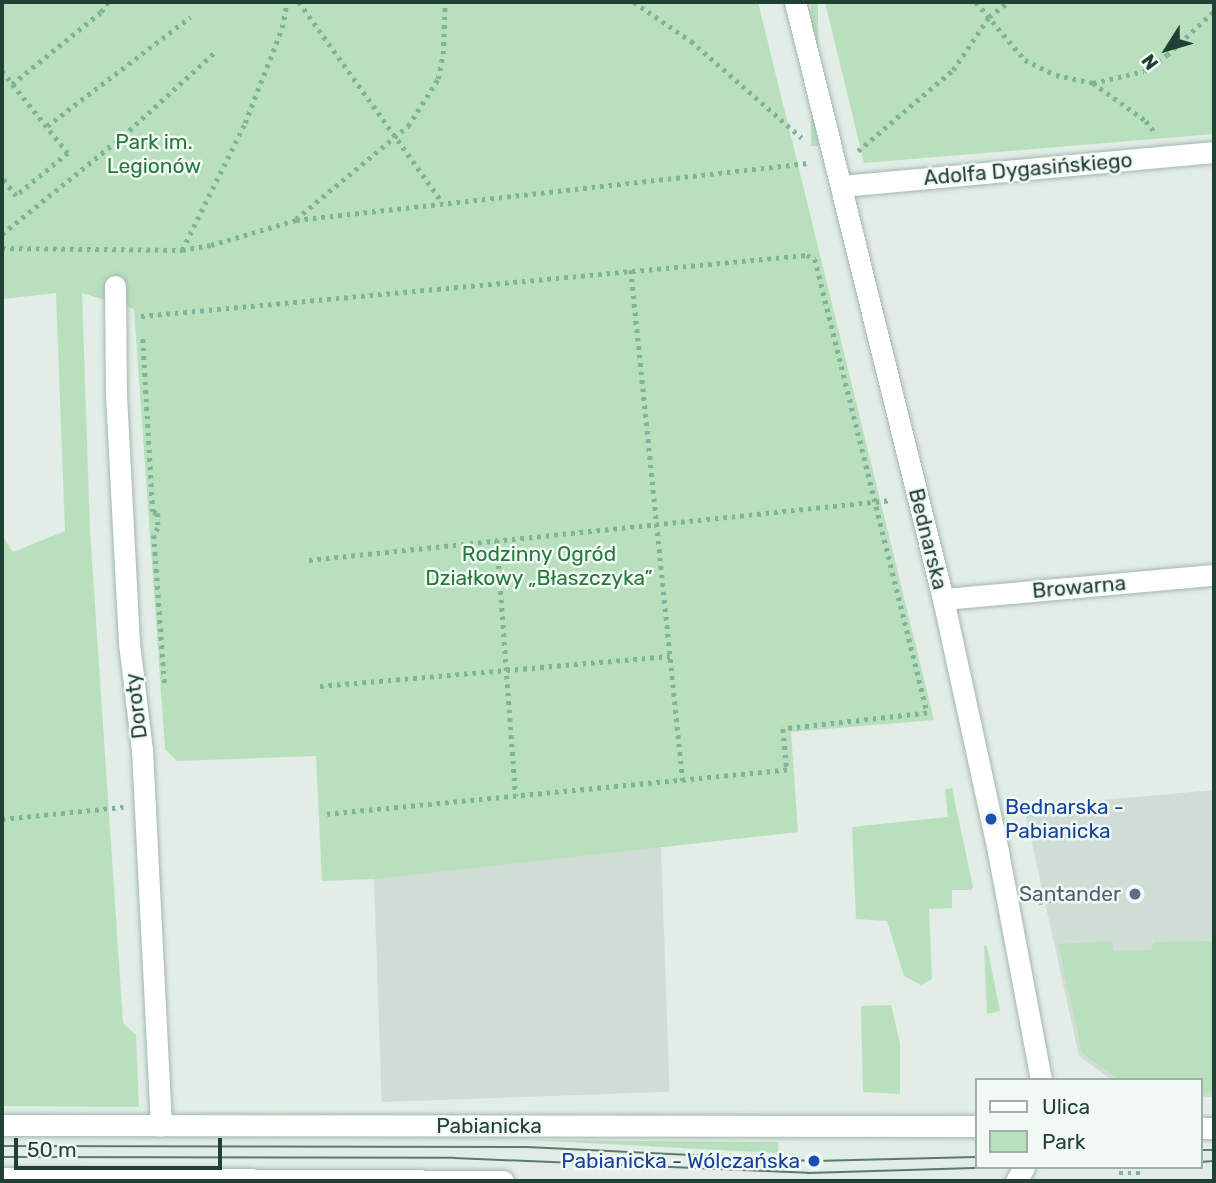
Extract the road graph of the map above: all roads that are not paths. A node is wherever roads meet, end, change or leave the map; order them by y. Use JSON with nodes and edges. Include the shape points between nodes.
{"nodes":[{"id":1,"x":796,"y":2,"type":"edge"},
{"id":2,"x":1214,"y":152,"type":"edge"},
{"id":3,"x":841,"y":186,"type":"junction"},
{"id":4,"x":115,"y":286,"type":"dead end"},
{"id":5,"x":1214,"y":575,"type":"edge"},
{"id":6,"x":943,"y":599,"type":"junction"},
{"id":7,"x":1041,"y":1078,"type":"edge"},
{"id":8,"x":2,"y":1125,"type":"edge"},
{"id":9,"x":161,"y":1126,"type":"junction"},
{"id":10,"x":974,"y":1126,"type":"edge"},
{"id":11,"x":2,"y":1178,"type":"edge"},
{"id":12,"x":503,"y":1181,"type":"edge"}],
"edges":[{"from":1,"to":3,"type":"street","name":"Bednarska"},
{"from":2,"to":3,"type":"street","name":"Adolfa Dygasińskiego"},
{"from":3,"to":6,"type":"street","name":"Bednarska"},
{"from":4,"to":9,"type":"street","name":"Doroty","via":[[128,643],[142,750]]},
{"from":5,"to":6,"type":"street","name":"Browarna"},
{"from":6,"to":7,"type":"street","name":"Bednarska"},
{"from":8,"to":9,"type":"street","name":"Pabianicka"},
{"from":9,"to":10,"type":"street","name":"Pabianicka"},
{"from":11,"to":12,"type":"street"}]}
